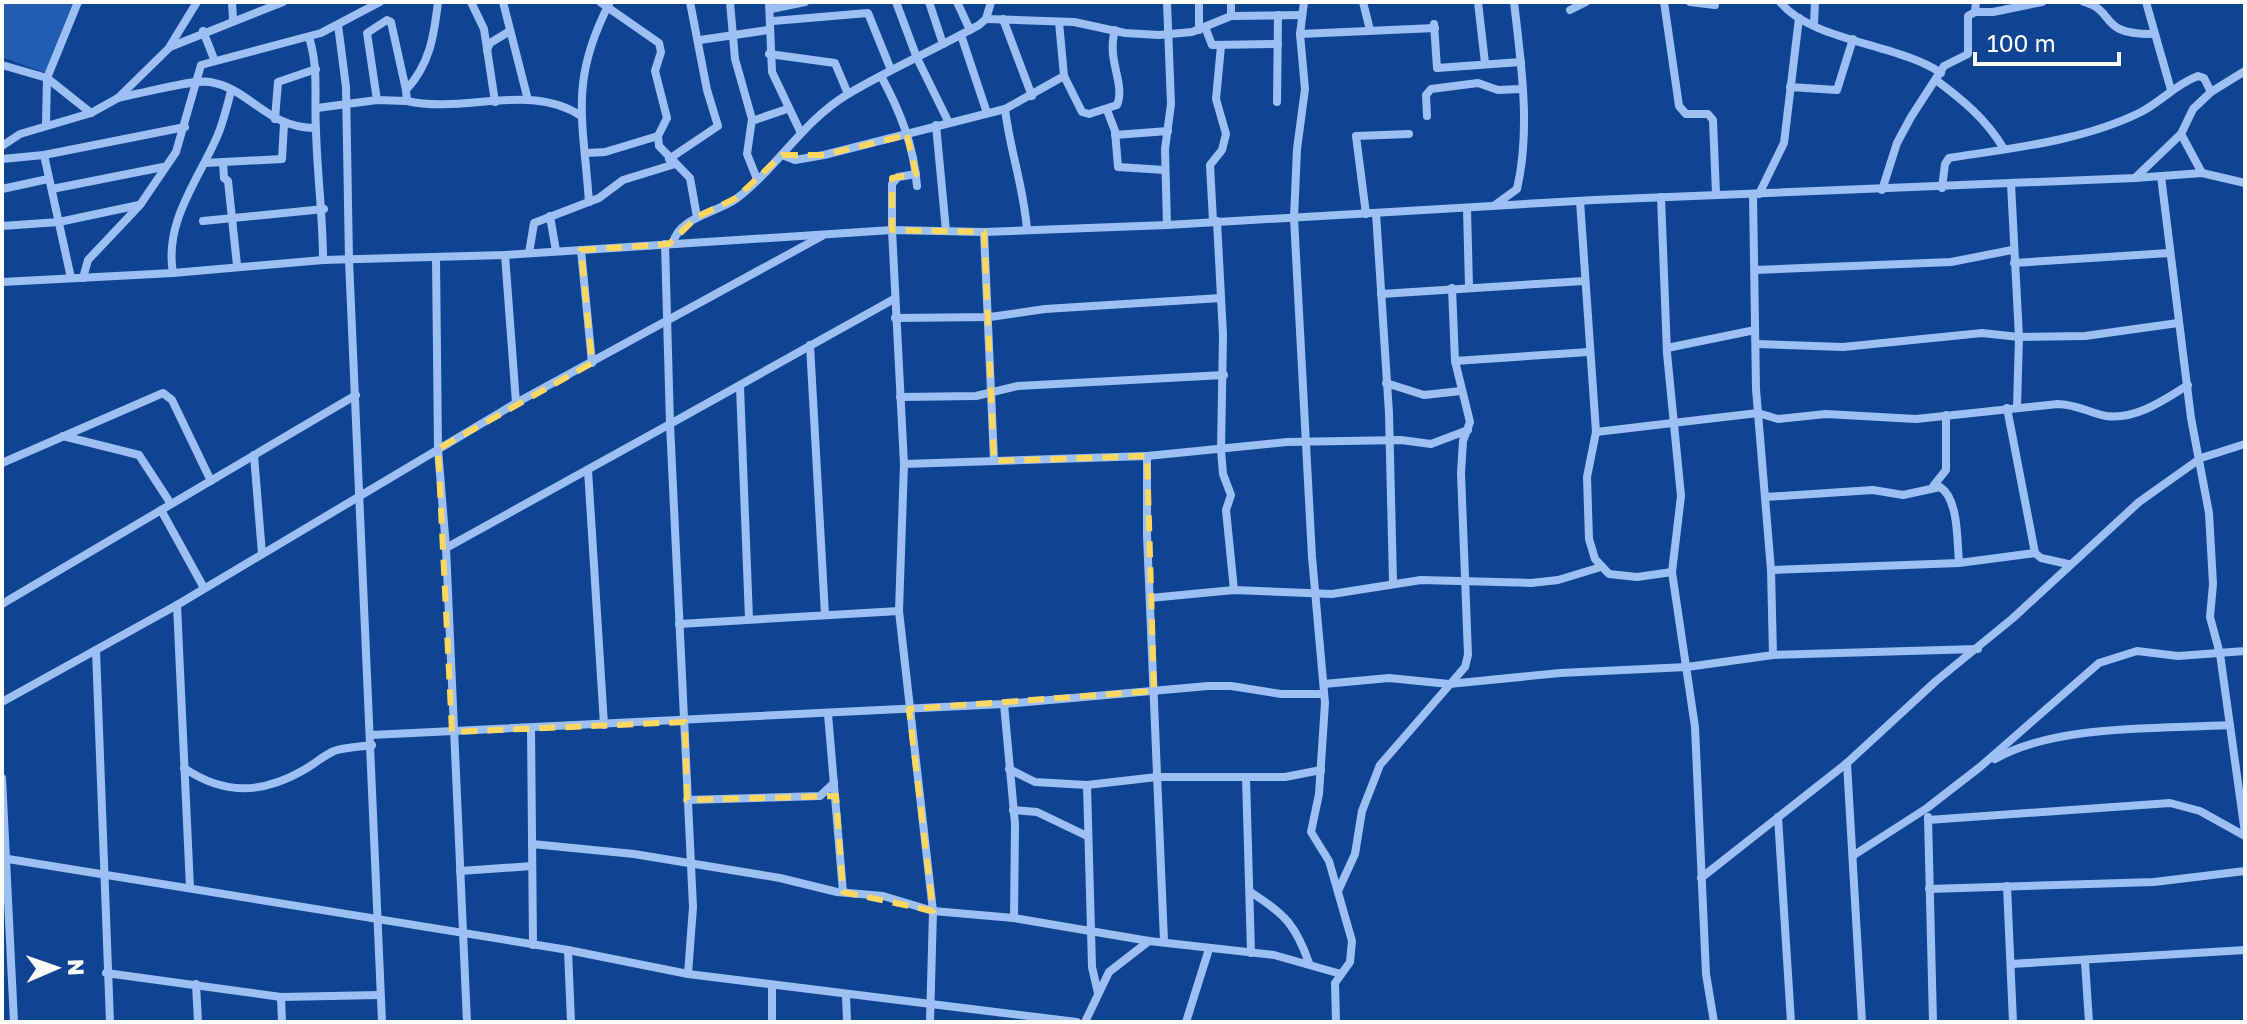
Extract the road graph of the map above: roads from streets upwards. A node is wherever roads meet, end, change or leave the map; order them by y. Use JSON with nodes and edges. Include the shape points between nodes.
{"nodes":[{"id":1,"x":78,"y":2,"type":"edge"},
{"id":2,"x":197,"y":2,"type":"edge"},
{"id":3,"x":232,"y":2,"type":"edge"},
{"id":4,"x":283,"y":2,"type":"edge"},
{"id":5,"x":380,"y":2,"type":"edge"},
{"id":6,"x":438,"y":2,"type":"edge"},
{"id":7,"x":471,"y":2,"type":"edge"},
{"id":8,"x":503,"y":2,"type":"edge"},
{"id":9,"x":690,"y":2,"type":"edge"},
{"id":10,"x":730,"y":2,"type":"edge"},
{"id":11,"x":805,"y":2,"type":"edge"},
{"id":12,"x":896,"y":2,"type":"edge"},
{"id":13,"x":929,"y":2,"type":"edge"},
{"id":14,"x":957,"y":2,"type":"edge"},
{"id":15,"x":991,"y":2,"type":"edge"},
{"id":16,"x":1167,"y":2,"type":"edge"},
{"id":17,"x":1199,"y":2,"type":"edge"},
{"id":18,"x":1231,"y":2,"type":"edge"},
{"id":19,"x":1304,"y":2,"type":"edge"},
{"id":20,"x":1363,"y":2,"type":"edge"},
{"id":21,"x":1478,"y":2,"type":"edge"},
{"id":22,"x":1514,"y":2,"type":"edge"},
{"id":23,"x":1586,"y":2,"type":"edge"},
{"id":24,"x":1664,"y":2,"type":"edge"},
{"id":25,"x":1690,"y":2,"type":"edge"},
{"id":26,"x":1780,"y":2,"type":"edge"},
{"id":27,"x":1815,"y":2,"type":"edge"},
{"id":28,"x":2042,"y":2,"type":"edge"},
{"id":29,"x":2084,"y":2,"type":"edge"},
{"id":30,"x":2146,"y":2,"type":"edge"},
{"id":31,"x":606,"y":3,"type":"edge"},
{"id":32,"x":1715,"y":5,"type":"dead end"},
{"id":33,"x":770,"y":6,"type":"edge"},
{"id":34,"x":1976,"y":7,"type":"edge"},
{"id":35,"x":1570,"y":10,"type":"dead end"},
{"id":36,"x":1278,"y":15,"type":"junction"},
{"id":37,"x":1301,"y":15,"type":"junction"},
{"id":38,"x":1231,"y":16,"type":"junction"},
{"id":39,"x":1799,"y":18,"type":"junction"},
{"id":40,"x":233,"y":19,"type":"junction"},
{"id":41,"x":986,"y":19,"type":"junction"},
{"id":42,"x":1003,"y":19,"type":"junction"},
{"id":43,"x":1059,"y":22,"type":"junction"},
{"id":44,"x":1814,"y":24,"type":"junction"},
{"id":45,"x":338,"y":25,"type":"junction"},
{"id":46,"x":770,"y":26,"type":"junction"},
{"id":47,"x":1202,"y":28,"type":"junction"},
{"id":48,"x":970,"y":30,"type":"junction"},
{"id":49,"x":1115,"y":30,"type":"junction"},
{"id":50,"x":1370,"y":30,"type":"junction"},
{"id":51,"x":203,"y":31,"type":"junction"},
{"id":52,"x":510,"y":31,"type":"junction"},
{"id":53,"x":733,"y":34,"type":"junction"},
{"id":54,"x":1300,"y":34,"type":"junction"},
{"id":55,"x":2154,"y":34,"type":"junction"},
{"id":56,"x":961,"y":35,"type":"junction"},
{"id":57,"x":1166,"y":35,"type":"junction"},
{"id":58,"x":309,"y":37,"type":"junction"},
{"id":59,"x":1853,"y":39,"type":"junction"},
{"id":60,"x":700,"y":40,"type":"junction"},
{"id":61,"x":943,"y":44,"type":"junction"},
{"id":62,"x":1278,"y":44,"type":"junction"},
{"id":63,"x":1221,"y":46,"type":"junction"},
{"id":64,"x":170,"y":47,"type":"junction"},
{"id":65,"x":487,"y":50,"type":"junction"},
{"id":66,"x":769,"y":54,"type":"junction"},
{"id":67,"x":917,"y":58,"type":"junction"},
{"id":68,"x":214,"y":59,"type":"junction"},
{"id":69,"x":1521,"y":62,"type":"junction"},
{"id":70,"x":1485,"y":63,"type":"junction"},
{"id":71,"x":2,"y":65,"type":"edge"},
{"id":72,"x":316,"y":69,"type":"junction"},
{"id":73,"x":891,"y":70,"type":"junction"},
{"id":74,"x":2245,"y":71,"type":"edge"},
{"id":75,"x":881,"y":76,"type":"junction"},
{"id":76,"x":1064,"y":76,"type":"junction"},
{"id":77,"x":1939,"y":76,"type":"junction"},
{"id":78,"x":47,"y":78,"type":"junction"},
{"id":79,"x":196,"y":84,"type":"junction"},
{"id":80,"x":1790,"y":87,"type":"junction"},
{"id":81,"x":1522,"y":89,"type":"junction"},
{"id":82,"x":406,"y":90,"type":"junction"},
{"id":83,"x":2171,"y":90,"type":"junction"},
{"id":84,"x":231,"y":91,"type":"junction"},
{"id":85,"x":2211,"y":92,"type":"junction"},
{"id":86,"x":848,"y":94,"type":"junction"},
{"id":87,"x":1032,"y":96,"type":"junction"},
{"id":88,"x":118,"y":98,"type":"junction"},
{"id":89,"x":377,"y":100,"type":"junction"},
{"id":90,"x":528,"y":100,"type":"junction"},
{"id":91,"x":407,"y":101,"type":"junction"},
{"id":92,"x":495,"y":102,"type":"junction"},
{"id":93,"x":1277,"y":102,"type":"dead end"},
{"id":94,"x":346,"y":105,"type":"junction"},
{"id":95,"x":317,"y":108,"type":"junction"},
{"id":96,"x":787,"y":109,"type":"junction"},
{"id":97,"x":1005,"y":109,"type":"junction"},
{"id":98,"x":1107,"y":110,"type":"junction"},
{"id":99,"x":91,"y":113,"type":"junction"},
{"id":100,"x":987,"y":113,"type":"junction"},
{"id":101,"x":581,"y":116,"type":"junction"},
{"id":102,"x":1427,"y":116,"type":"dead end"},
{"id":103,"x":275,"y":119,"type":"junction"},
{"id":104,"x":752,"y":121,"type":"junction"},
{"id":105,"x":948,"y":121,"type":"junction"},
{"id":106,"x":46,"y":123,"type":"junction"},
{"id":107,"x":284,"y":124,"type":"junction"},
{"id":108,"x":936,"y":125,"type":"junction"},
{"id":109,"x":185,"y":127,"type":"junction"},
{"id":110,"x":315,"y":128,"type":"junction"},
{"id":111,"x":1168,"y":131,"type":"junction"},
{"id":112,"x":801,"y":133,"type":"junction"},
{"id":113,"x":1409,"y":134,"type":"dead end"},
{"id":114,"x":2181,"y":134,"type":"junction"},
{"id":115,"x":907,"y":135,"type":"junction"},
{"id":116,"x":1115,"y":135,"type":"junction"},
{"id":117,"x":658,"y":136,"type":"junction"},
{"id":118,"x":2,"y":146,"type":"edge"},
{"id":119,"x":2004,"y":149,"type":"junction"},
{"id":120,"x":586,"y":153,"type":"junction"},
{"id":121,"x":44,"y":155,"type":"junction"},
{"id":122,"x":782,"y":155,"type":"junction"},
{"id":123,"x":2,"y":159,"type":"edge"},
{"id":124,"x":223,"y":162,"type":"junction"},
{"id":125,"x":672,"y":162,"type":"junction"},
{"id":126,"x":205,"y":163,"type":"junction"},
{"id":127,"x":163,"y":167,"type":"junction"},
{"id":128,"x":1165,"y":170,"type":"junction"},
{"id":129,"x":2202,"y":173,"type":"junction"},
{"id":130,"x":916,"y":174,"type":"junction"},
{"id":131,"x":2161,"y":176,"type":"junction"},
{"id":132,"x":2135,"y":178,"type":"junction"},
{"id":133,"x":48,"y":179,"type":"junction"},
{"id":134,"x":757,"y":179,"type":"junction"},
{"id":135,"x":2245,"y":183,"type":"edge"},
{"id":136,"x":2011,"y":184,"type":"junction"},
{"id":137,"x":917,"y":186,"type":"dead end"},
{"id":138,"x":1942,"y":188,"type":"junction"},
{"id":139,"x":2,"y":189,"type":"edge"},
{"id":140,"x":52,"y":189,"type":"junction"},
{"id":141,"x":1882,"y":190,"type":"junction"},
{"id":142,"x":1716,"y":194,"type":"junction"},
{"id":143,"x":1756,"y":194,"type":"junction"},
{"id":144,"x":1661,"y":197,"type":"junction"},
{"id":145,"x":1580,"y":201,"type":"junction"},
{"id":146,"x":589,"y":202,"type":"junction"},
{"id":147,"x":140,"y":205,"type":"junction"},
{"id":148,"x":1492,"y":207,"type":"junction"},
{"id":149,"x":1467,"y":208,"type":"junction"},
{"id":150,"x":324,"y":209,"type":"junction"},
{"id":151,"x":1376,"y":213,"type":"junction"},
{"id":152,"x":1366,"y":214,"type":"junction"},
{"id":153,"x":550,"y":216,"type":"junction"},
{"id":154,"x":697,"y":217,"type":"junction"},
{"id":155,"x":1294,"y":218,"type":"junction"},
{"id":156,"x":230,"y":219,"type":"junction"},
{"id":157,"x":203,"y":221,"type":"dead end"},
{"id":158,"x":1215,"y":221,"type":"junction"},
{"id":159,"x":59,"y":222,"type":"junction"},
{"id":160,"x":1167,"y":225,"type":"junction"},
{"id":161,"x":2,"y":226,"type":"edge"},
{"id":162,"x":892,"y":230,"type":"junction"},
{"id":163,"x":1027,"y":230,"type":"junction"},
{"id":164,"x":946,"y":231,"type":"junction"},
{"id":165,"x":984,"y":232,"type":"junction"},
{"id":166,"x":827,"y":234,"type":"junction"},
{"id":167,"x":669,"y":244,"type":"junction"},
{"id":168,"x":581,"y":250,"type":"junction"},
{"id":169,"x":2012,"y":250,"type":"junction"},
{"id":170,"x":556,"y":251,"type":"junction"},
{"id":171,"x":529,"y":253,"type":"junction"},
{"id":172,"x":2169,"y":253,"type":"junction"},
{"id":173,"x":505,"y":255,"type":"junction"},
{"id":174,"x":436,"y":258,"type":"junction"},
{"id":175,"x":323,"y":260,"type":"junction"},
{"id":176,"x":349,"y":260,"type":"junction"},
{"id":177,"x":2014,"y":263,"type":"junction"},
{"id":178,"x":237,"y":265,"type":"junction"},
{"id":179,"x":1755,"y":270,"type":"junction"},
{"id":180,"x":173,"y":273,"type":"junction"},
{"id":181,"x":71,"y":278,"type":"junction"},
{"id":182,"x":83,"y":278,"type":"junction"},
{"id":183,"x":1584,"y":281,"type":"junction"},
{"id":184,"x":2,"y":282,"type":"edge"},
{"id":185,"x":1469,"y":287,"type":"junction"},
{"id":186,"x":1452,"y":288,"type":"junction"},
{"id":187,"x":1381,"y":294,"type":"junction"},
{"id":188,"x":1221,"y":298,"type":"junction"},
{"id":189,"x":894,"y":299,"type":"junction"},
{"id":190,"x":990,"y":317,"type":"junction"},
{"id":191,"x":895,"y":318,"type":"junction"},
{"id":192,"x":667,"y":321,"type":"junction"},
{"id":193,"x":2178,"y":323,"type":"junction"},
{"id":194,"x":1755,"y":330,"type":"junction"},
{"id":195,"x":2019,"y":337,"type":"junction"},
{"id":196,"x":1756,"y":344,"type":"junction"},
{"id":197,"x":810,"y":345,"type":"junction"},
{"id":198,"x":1667,"y":348,"type":"junction"},
{"id":199,"x":1589,"y":352,"type":"junction"},
{"id":200,"x":1455,"y":361,"type":"junction"},
{"id":201,"x":592,"y":363,"type":"junction"},
{"id":202,"x":1224,"y":375,"type":"junction"},
{"id":203,"x":1386,"y":383,"type":"junction"},
{"id":204,"x":2188,"y":385,"type":"junction"},
{"id":205,"x":740,"y":387,"type":"junction"},
{"id":206,"x":1461,"y":391,"type":"junction"},
{"id":207,"x":990,"y":392,"type":"junction"},
{"id":208,"x":356,"y":395,"type":"junction"},
{"id":209,"x":900,"y":397,"type":"junction"},
{"id":210,"x":516,"y":403,"type":"junction"},
{"id":211,"x":2017,"y":407,"type":"junction"},
{"id":212,"x":2007,"y":408,"type":"junction"},
{"id":213,"x":1758,"y":413,"type":"junction"},
{"id":214,"x":1946,"y":415,"type":"junction"},
{"id":215,"x":1673,"y":421,"type":"junction"},
{"id":216,"x":670,"y":424,"type":"junction"},
{"id":217,"x":1468,"y":430,"type":"junction"},
{"id":218,"x":1596,"y":432,"type":"junction"},
{"id":219,"x":62,"y":436,"type":"junction"},
{"id":220,"x":1389,"y":440,"type":"junction"},
{"id":221,"x":1306,"y":443,"type":"junction"},
{"id":222,"x":2245,"y":444,"type":"edge"},
{"id":223,"x":438,"y":449,"type":"junction"},
{"id":224,"x":1221,"y":450,"type":"junction"},
{"id":225,"x":254,"y":455,"type":"junction"},
{"id":226,"x":1147,"y":456,"type":"junction"},
{"id":227,"x":2201,"y":458,"type":"junction"},
{"id":228,"x":994,"y":461,"type":"junction"},
{"id":229,"x":2,"y":463,"type":"edge"},
{"id":230,"x":904,"y":464,"type":"junction"},
{"id":231,"x":588,"y":470,"type":"junction"},
{"id":232,"x":211,"y":481,"type":"junction"},
{"id":233,"x":1933,"y":486,"type":"junction"},
{"id":234,"x":362,"y":493,"type":"junction"},
{"id":235,"x":1765,"y":497,"type":"junction"},
{"id":236,"x":171,"y":504,"type":"junction"},
{"id":237,"x":161,"y":510,"type":"junction"},
{"id":238,"x":446,"y":548,"type":"junction"},
{"id":239,"x":2035,"y":553,"type":"junction"},
{"id":240,"x":262,"y":554,"type":"junction"},
{"id":241,"x":1959,"y":563,"type":"junction"},
{"id":242,"x":2068,"y":564,"type":"junction"},
{"id":243,"x":1601,"y":567,"type":"junction"},
{"id":244,"x":1771,"y":570,"type":"junction"},
{"id":245,"x":1672,"y":572,"type":"junction"},
{"id":246,"x":1393,"y":582,"type":"junction"},
{"id":247,"x":1466,"y":582,"type":"junction"},
{"id":248,"x":204,"y":588,"type":"junction"},
{"id":249,"x":1234,"y":590,"type":"junction"},
{"id":250,"x":1316,"y":595,"type":"junction"},
{"id":251,"x":1150,"y":598,"type":"junction"},
{"id":252,"x":2,"y":604,"type":"edge"},
{"id":253,"x":177,"y":605,"type":"junction"},
{"id":254,"x":899,"y":611,"type":"junction"},
{"id":255,"x":825,"y":615,"type":"junction"},
{"id":256,"x":749,"y":619,"type":"junction"},
{"id":257,"x":679,"y":624,"type":"junction"},
{"id":258,"x":1978,"y":649,"type":"junction"},
{"id":259,"x":96,"y":650,"type":"junction"},
{"id":260,"x":2245,"y":651,"type":"edge"},
{"id":261,"x":2220,"y":654,"type":"junction"},
{"id":262,"x":1773,"y":655,"type":"junction"},
{"id":263,"x":1687,"y":667,"type":"junction"},
{"id":264,"x":1449,"y":684,"type":"junction"},
{"id":265,"x":1324,"y":689,"type":"junction"},
{"id":266,"x":1154,"y":691,"type":"junction"},
{"id":267,"x":2,"y":702,"type":"edge"},
{"id":268,"x":1004,"y":704,"type":"junction"},
{"id":269,"x":909,"y":709,"type":"junction"},
{"id":270,"x":828,"y":714,"type":"junction"},
{"id":271,"x":685,"y":722,"type":"junction"},
{"id":272,"x":604,"y":725,"type":"junction"},
{"id":273,"x":2230,"y":725,"type":"junction"},
{"id":274,"x":531,"y":728,"type":"junction"},
{"id":275,"x":452,"y":732,"type":"junction"},
{"id":276,"x":371,"y":740,"type":"junction"},
{"id":277,"x":1847,"y":763,"type":"junction"},
{"id":278,"x":1980,"y":767,"type":"junction"},
{"id":279,"x":184,"y":768,"type":"junction"},
{"id":280,"x":1009,"y":769,"type":"junction"},
{"id":281,"x":1321,"y":770,"type":"junction"},
{"id":282,"x":1157,"y":777,"type":"junction"},
{"id":283,"x":1246,"y":777,"type":"junction"},
{"id":284,"x":2,"y":778,"type":"edge"},
{"id":285,"x":835,"y":782,"type":"junction"},
{"id":286,"x":1087,"y":785,"type":"junction"},
{"id":287,"x":687,"y":800,"type":"junction"},
{"id":288,"x":1927,"y":808,"type":"junction"},
{"id":289,"x":1013,"y":810,"type":"junction"},
{"id":290,"x":1778,"y":817,"type":"junction"},
{"id":291,"x":1928,"y":820,"type":"junction"},
{"id":292,"x":2245,"y":835,"type":"edge"},
{"id":293,"x":1087,"y":836,"type":"junction"},
{"id":294,"x":532,"y":844,"type":"junction"},
{"id":295,"x":1854,"y":855,"type":"junction"},
{"id":296,"x":4,"y":858,"type":"edge"},
{"id":297,"x":689,"y":864,"type":"junction"},
{"id":298,"x":532,"y":866,"type":"junction"},
{"id":299,"x":460,"y":871,"type":"junction"},
{"id":300,"x":2245,"y":871,"type":"edge"},
{"id":301,"x":104,"y":875,"type":"junction"},
{"id":302,"x":1701,"y":878,"type":"junction"},
{"id":303,"x":2007,"y":886,"type":"junction"},
{"id":304,"x":190,"y":888,"type":"junction"},
{"id":305,"x":1929,"y":889,"type":"junction"},
{"id":306,"x":843,"y":892,"type":"junction"},
{"id":307,"x":1337,"y":892,"type":"junction"},
{"id":308,"x":1252,"y":893,"type":"junction"},
{"id":309,"x":933,"y":911,"type":"junction"},
{"id":310,"x":1014,"y":918,"type":"junction"},
{"id":311,"x":379,"y":921,"type":"junction"},
{"id":312,"x":1093,"y":931,"type":"junction"},
{"id":313,"x":464,"y":936,"type":"junction"},
{"id":314,"x":1149,"y":941,"type":"junction"},
{"id":315,"x":1164,"y":941,"type":"junction"},
{"id":316,"x":533,"y":945,"type":"junction"},
{"id":317,"x":1209,"y":949,"type":"junction"},
{"id":318,"x":568,"y":950,"type":"junction"},
{"id":319,"x":2245,"y":950,"type":"edge"},
{"id":320,"x":1251,"y":953,"type":"junction"},
{"id":321,"x":2085,"y":962,"type":"junction"},
{"id":322,"x":1309,"y":963,"type":"junction"},
{"id":323,"x":2011,"y":964,"type":"junction"},
{"id":324,"x":106,"y":973,"type":"junction"},
{"id":325,"x":688,"y":974,"type":"junction"},
{"id":326,"x":1341,"y":974,"type":"junction"},
{"id":327,"x":196,"y":984,"type":"junction"},
{"id":328,"x":772,"y":985,"type":"junction"},
{"id":329,"x":1098,"y":993,"type":"junction"},
{"id":330,"x":846,"y":994,"type":"junction"},
{"id":331,"x":380,"y":995,"type":"junction"},
{"id":332,"x":281,"y":997,"type":"junction"},
{"id":333,"x":930,"y":1004,"type":"junction"},
{"id":334,"x":14,"y":1022,"type":"edge"},
{"id":335,"x":110,"y":1022,"type":"edge"},
{"id":336,"x":198,"y":1022,"type":"edge"},
{"id":337,"x":282,"y":1022,"type":"edge"},
{"id":338,"x":382,"y":1022,"type":"edge"},
{"id":339,"x":467,"y":1022,"type":"edge"},
{"id":340,"x":571,"y":1022,"type":"edge"},
{"id":341,"x":772,"y":1022,"type":"edge"},
{"id":342,"x":847,"y":1022,"type":"edge"},
{"id":343,"x":930,"y":1022,"type":"edge"},
{"id":344,"x":1077,"y":1022,"type":"edge"},
{"id":345,"x":1085,"y":1022,"type":"edge"},
{"id":346,"x":1186,"y":1022,"type":"edge"},
{"id":347,"x":1336,"y":1022,"type":"edge"},
{"id":348,"x":1714,"y":1022,"type":"edge"},
{"id":349,"x":1791,"y":1022,"type":"edge"},
{"id":350,"x":1862,"y":1022,"type":"edge"},
{"id":351,"x":1933,"y":1022,"type":"edge"},
{"id":352,"x":2013,"y":1022,"type":"edge"},
{"id":353,"x":2089,"y":1022,"type":"edge"}],
"edges":[{"from":1,"to":78,"type":"street"},
{"from":2,"to":64,"type":"street"},
{"from":3,"to":40,"type":"street"},
{"from":4,"to":40,"type":"street"},
{"from":5,"to":45,"type":"street"},
{"from":6,"to":82,"type":"street","via":[[427,60]]},
{"from":7,"to":65,"type":"street"},
{"from":8,"to":52,"type":"street"},
{"from":9,"to":60,"type":"street"},
{"from":10,"to":53,"type":"street"},
{"from":11,"to":33,"type":"street"},
{"from":12,"to":67,"type":"street"},
{"from":13,"to":61,"type":"street"},
{"from":14,"to":48,"type":"street"},
{"from":15,"to":41,"type":"street"},
{"from":16,"to":57,"type":"street"},
{"from":17,"to":47,"type":"street"},
{"from":18,"to":38,"type":"street"},
{"from":19,"to":37,"type":"street"},
{"from":20,"to":50,"type":"street"},
{"from":21,"to":70,"type":"street"},
{"from":22,"to":69,"type":"street"},
{"from":23,"to":35,"type":"street"},
{"from":24,"to":142,"type":"street","via":[[1679,106],[1686,114],[1708,114],[1713,120]]},
{"from":25,"to":32,"type":"street"},
{"from":26,"to":39,"type":"street"},
{"from":27,"to":44,"type":"street"},
{"from":28,"to":34,"type":"street","via":[[1993,12]]},
{"from":29,"to":55,"type":"street","via":[[2127,35]]},
{"from":30,"to":55,"type":"street"},
{"from":31,"to":101,"type":"street","via":[[583,66]]},
{"from":31,"to":117,"type":"street","via":[[660,46],[655,67],[667,118]]},
{"from":33,"to":46,"type":"street"},
{"from":34,"to":77,"type":"street","via":[[1968,16],[1968,54],[1948,63]]},
{"from":36,"to":37,"type":"street"},
{"from":36,"to":38,"type":"street"},
{"from":36,"to":62,"type":"street"},
{"from":37,"to":54,"type":"street"},
{"from":38,"to":47,"type":"street"},
{"from":39,"to":44,"type":"street"},
{"from":39,"to":80,"type":"street"},
{"from":40,"to":51,"type":"street"},
{"from":41,"to":42,"type":"street"},
{"from":41,"to":48,"type":"street"},
{"from":42,"to":43,"type":"street"},
{"from":42,"to":87,"type":"street"},
{"from":43,"to":49,"type":"street"},
{"from":43,"to":76,"type":"street"},
{"from":44,"to":59,"type":"street"},
{"from":45,"to":58,"type":"street"},
{"from":45,"to":94,"type":"street"},
{"from":46,"to":53,"type":"street"},
{"from":46,"to":66,"type":"street"},
{"from":46,"to":73,"type":"street","via":[[868,13]]},
{"from":47,"to":57,"type":"street"},
{"from":47,"to":63,"type":"street","via":[[1209,42]]},
{"from":48,"to":56,"type":"street"},
{"from":49,"to":57,"type":"street"},
{"from":49,"to":98,"type":"street","via":[[1110,49],[1120,100]]},
{"from":50,"to":54,"type":"street"},
{"from":50,"to":70,"type":"street","via":[[1434,25],[1437,68]]},
{"from":51,"to":64,"type":"street"},
{"from":51,"to":68,"type":"street"},
{"from":52,"to":65,"type":"street"},
{"from":52,"to":90,"type":"street"},
{"from":53,"to":60,"type":"street"},
{"from":53,"to":104,"type":"street"},
{"from":54,"to":155,"type":"street","via":[[1305,89]]},
{"from":55,"to":83,"type":"street"},
{"from":56,"to":61,"type":"street"},
{"from":56,"to":100,"type":"street"},
{"from":57,"to":111,"type":"street"},
{"from":58,"to":68,"type":"street"},
{"from":58,"to":72,"type":"street"},
{"from":59,"to":77,"type":"street","via":[[1917,58]]},
{"from":59,"to":80,"type":"street","via":[[1837,90]]},
{"from":60,"to":125,"type":"street","via":[[718,126]]},
{"from":61,"to":67,"type":"street"},
{"from":62,"to":63,"type":"street"},
{"from":62,"to":93,"type":"street"},
{"from":63,"to":158,"type":"street","via":[[1216,91],[1226,134],[1210,165]]},
{"from":64,"to":88,"type":"street"},
{"from":65,"to":92,"type":"street"},
{"from":66,"to":86,"type":"street","via":[[835,63]]},
{"from":66,"to":96,"type":"street"},
{"from":67,"to":73,"type":"street"},
{"from":67,"to":105,"type":"street"},
{"from":68,"to":79,"type":"street","via":[[201,65]]},
{"from":69,"to":70,"type":"street"},
{"from":69,"to":81,"type":"street"},
{"from":71,"to":78,"type":"street"},
{"from":72,"to":95,"type":"street"},
{"from":72,"to":103,"type":"street","via":[[279,80]]},
{"from":73,"to":75,"type":"street"},
{"from":74,"to":85,"type":"street"},
{"from":75,"to":86,"type":"street"},
{"from":75,"to":115,"type":"street"},
{"from":76,"to":87,"type":"street"},
{"from":76,"to":98,"type":"street","via":[[1082,112]]},
{"from":77,"to":119,"type":"street","via":[[1981,116]]},
{"from":77,"to":141,"type":"street","via":[[1897,143]]},
{"from":78,"to":99,"type":"street"},
{"from":78,"to":106,"type":"street"},
{"from":79,"to":84,"type":"street","via":[[213,82]]},
{"from":79,"to":88,"type":"street"},
{"from":79,"to":109,"type":"street"},
{"from":80,"to":143,"type":"street","via":[[1784,143]]},
{"from":81,"to":102,"type":"street","via":[[1498,90],[1478,83],[1431,89],[1426,95]]},
{"from":81,"to":148,"type":"street","via":[[1524,154],[1517,189]]},
{"from":82,"to":89,"type":"street","via":[[387,20],[366,34]]},
{"from":82,"to":91,"type":"street"},
{"from":83,"to":85,"type":"street","via":[[2198,76]]},
{"from":83,"to":119,"type":"street","via":[[2117,122]]},
{"from":84,"to":103,"type":"street"},
{"from":84,"to":126,"type":"street"},
{"from":85,"to":114,"type":"street","via":[[2191,111]]},
{"from":86,"to":112,"type":"street"},
{"from":87,"to":97,"type":"street"},
{"from":88,"to":99,"type":"street"},
{"from":89,"to":91,"type":"street"},
{"from":89,"to":94,"type":"street"},
{"from":90,"to":92,"type":"street"},
{"from":90,"to":101,"type":"street","via":[[556,102]]},
{"from":91,"to":92,"type":"street"},
{"from":94,"to":95,"type":"street"},
{"from":94,"to":176,"type":"street"},
{"from":95,"to":110,"type":"street"},
{"from":96,"to":104,"type":"street"},
{"from":96,"to":112,"type":"street"},
{"from":97,"to":100,"type":"street"},
{"from":97,"to":163,"type":"street"},
{"from":98,"to":116,"type":"street"},
{"from":99,"to":106,"type":"street"},
{"from":100,"to":105,"type":"street"},
{"from":101,"to":120,"type":"street"},
{"from":103,"to":107,"type":"street"},
{"from":104,"to":134,"type":"street","via":[[746,150]]},
{"from":105,"to":108,"type":"street"},
{"from":106,"to":118,"type":"street"},
{"from":107,"to":110,"type":"street"},
{"from":107,"to":124,"type":"street","via":[[282,159]]},
{"from":108,"to":115,"type":"street"},
{"from":108,"to":164,"type":"street"},
{"from":109,"to":121,"type":"street"},
{"from":109,"to":127,"type":"street","via":[[176,152]]},
{"from":110,"to":150,"type":"street"},
{"from":111,"to":116,"type":"street"},
{"from":111,"to":128,"type":"street"},
{"from":112,"to":122,"type":"street"},
{"from":113,"to":152,"type":"street","via":[[1356,136]]},
{"from":114,"to":129,"type":"street"},
{"from":114,"to":132,"type":"street"},
{"from":115,"to":122,"type":"street","via":[[815,157],[794,160]]},
{"from":115,"to":130,"type":"street"},
{"from":116,"to":128,"type":"street","via":[[1118,167]]},
{"from":117,"to":120,"type":"street"},
{"from":117,"to":125,"type":"street"},
{"from":119,"to":138,"type":"street","via":[[1949,158]]},
{"from":120,"to":146,"type":"street"},
{"from":121,"to":123,"type":"street"},
{"from":121,"to":133,"type":"street"},
{"from":122,"to":134,"type":"street"},
{"from":124,"to":126,"type":"street"},
{"from":124,"to":156,"type":"street"},
{"from":125,"to":146,"type":"street","via":[[623,180]]},
{"from":125,"to":154,"type":"street","via":[[690,178]]},
{"from":126,"to":180,"type":"street","via":[[173,232]]},
{"from":127,"to":140,"type":"street"},
{"from":127,"to":147,"type":"street"},
{"from":128,"to":160,"type":"street"},
{"from":129,"to":131,"type":"street"},
{"from":129,"to":135,"type":"street"},
{"from":130,"to":137,"type":"street"},
{"from":130,"to":162,"type":"street","via":[[898,177],[892,184]]},
{"from":131,"to":132,"type":"street"},
{"from":131,"to":172,"type":"street"},
{"from":132,"to":136,"type":"street"},
{"from":133,"to":139,"type":"street"},
{"from":133,"to":140,"type":"street"},
{"from":134,"to":154,"type":"street","via":[[730,203]]},
{"from":136,"to":138,"type":"street"},
{"from":136,"to":169,"type":"street"},
{"from":138,"to":141,"type":"street"},
{"from":140,"to":159,"type":"street"},
{"from":141,"to":143,"type":"street"},
{"from":142,"to":143,"type":"street"},
{"from":142,"to":144,"type":"street"},
{"from":143,"to":179,"type":"street"},
{"from":144,"to":145,"type":"street"},
{"from":144,"to":198,"type":"street"},
{"from":145,"to":148,"type":"street"},
{"from":145,"to":183,"type":"street"},
{"from":146,"to":153,"type":"street"},
{"from":147,"to":159,"type":"street"},
{"from":147,"to":182,"type":"street","via":[[88,260]]},
{"from":148,"to":149,"type":"street"},
{"from":149,"to":151,"type":"street"},
{"from":149,"to":185,"type":"street"},
{"from":150,"to":156,"type":"street"},
{"from":150,"to":175,"type":"street"},
{"from":151,"to":152,"type":"street"},
{"from":151,"to":187,"type":"street"},
{"from":152,"to":155,"type":"street"},
{"from":153,"to":170,"type":"street"},
{"from":153,"to":171,"type":"street","via":[[534,223]]},
{"from":154,"to":167,"type":"street"},
{"from":155,"to":158,"type":"street"},
{"from":155,"to":221,"type":"street"},
{"from":156,"to":157,"type":"street"},
{"from":156,"to":178,"type":"street"},
{"from":158,"to":160,"type":"street"},
{"from":158,"to":188,"type":"street"},
{"from":159,"to":161,"type":"street"},
{"from":159,"to":181,"type":"street"},
{"from":160,"to":163,"type":"street"},
{"from":162,"to":164,"type":"street"},
{"from":162,"to":166,"type":"street"},
{"from":162,"to":189,"type":"street"},
{"from":163,"to":165,"type":"street"},
{"from":164,"to":165,"type":"street"},
{"from":165,"to":190,"type":"street"},
{"from":166,"to":167,"type":"street"},
{"from":166,"to":192,"type":"street"},
{"from":167,"to":168,"type":"street"},
{"from":167,"to":192,"type":"street"},
{"from":168,"to":170,"type":"street"},
{"from":168,"to":201,"type":"street"},
{"from":169,"to":177,"type":"street"},
{"from":169,"to":179,"type":"street","via":[[1951,262]]},
{"from":170,"to":171,"type":"street"},
{"from":171,"to":173,"type":"street"},
{"from":172,"to":177,"type":"street"},
{"from":172,"to":193,"type":"street"},
{"from":173,"to":174,"type":"street"},
{"from":173,"to":210,"type":"street"},
{"from":174,"to":176,"type":"street"},
{"from":174,"to":223,"type":"street"},
{"from":175,"to":176,"type":"street"},
{"from":175,"to":178,"type":"street"},
{"from":176,"to":208,"type":"street"},
{"from":177,"to":195,"type":"street"},
{"from":178,"to":180,"type":"street"},
{"from":179,"to":194,"type":"street"},
{"from":180,"to":182,"type":"street"},
{"from":181,"to":182,"type":"street"},
{"from":181,"to":184,"type":"street"},
{"from":183,"to":185,"type":"street"},
{"from":183,"to":199,"type":"street"},
{"from":185,"to":186,"type":"street"},
{"from":186,"to":187,"type":"street"},
{"from":186,"to":200,"type":"street"},
{"from":187,"to":203,"type":"street"},
{"from":188,"to":190,"type":"street"},
{"from":188,"to":202,"type":"street"},
{"from":189,"to":191,"type":"street"},
{"from":189,"to":197,"type":"street"},
{"from":190,"to":191,"type":"street"},
{"from":190,"to":207,"type":"street"},
{"from":191,"to":209,"type":"street"},
{"from":192,"to":201,"type":"street"},
{"from":192,"to":216,"type":"street"},
{"from":193,"to":195,"type":"street","via":[[2085,336]]},
{"from":193,"to":204,"type":"street"},
{"from":194,"to":196,"type":"street"},
{"from":194,"to":198,"type":"street"},
{"from":195,"to":196,"type":"street","via":[[1982,333],[1843,347]]},
{"from":195,"to":211,"type":"street"},
{"from":196,"to":213,"type":"street"},
{"from":197,"to":205,"type":"street"},
{"from":197,"to":255,"type":"street"},
{"from":198,"to":215,"type":"street"},
{"from":199,"to":200,"type":"street"},
{"from":199,"to":218,"type":"street"},
{"from":200,"to":206,"type":"street"},
{"from":201,"to":210,"type":"street"},
{"from":202,"to":207,"type":"street"},
{"from":202,"to":224,"type":"street"},
{"from":203,"to":206,"type":"street","via":[[1421,394]]},
{"from":203,"to":220,"type":"street"},
{"from":204,"to":211,"type":"street","via":[[2128,415],[2102,415],[2068,404]]},
{"from":204,"to":227,"type":"street"},
{"from":205,"to":216,"type":"street"},
{"from":205,"to":256,"type":"street"},
{"from":206,"to":217,"type":"street"},
{"from":207,"to":209,"type":"street"},
{"from":207,"to":228,"type":"street"},
{"from":208,"to":225,"type":"street"},
{"from":208,"to":234,"type":"street"},
{"from":209,"to":230,"type":"street"},
{"from":210,"to":223,"type":"street"},
{"from":211,"to":212,"type":"street"},
{"from":212,"to":214,"type":"street"},
{"from":212,"to":239,"type":"street"},
{"from":213,"to":214,"type":"street","via":[[1786,419]]},
{"from":213,"to":215,"type":"street"},
{"from":213,"to":235,"type":"street"},
{"from":214,"to":233,"type":"street","via":[[1946,470]]},
{"from":215,"to":218,"type":"street"},
{"from":215,"to":245,"type":"street","via":[[1681,496]]},
{"from":216,"to":231,"type":"street"},
{"from":216,"to":257,"type":"street"},
{"from":217,"to":220,"type":"street","via":[[1440,444]]},
{"from":217,"to":247,"type":"street","via":[[1461,473]]},
{"from":218,"to":243,"type":"street","via":[[1586,497],[1589,539]]},
{"from":219,"to":229,"type":"street"},
{"from":219,"to":232,"type":"street","via":[[163,393],[172,400]]},
{"from":219,"to":236,"type":"street","via":[[139,455]]},
{"from":220,"to":221,"type":"street"},
{"from":220,"to":246,"type":"street"},
{"from":221,"to":224,"type":"street"},
{"from":221,"to":250,"type":"street"},
{"from":222,"to":227,"type":"street"},
{"from":223,"to":234,"type":"street"},
{"from":223,"to":238,"type":"street"},
{"from":224,"to":226,"type":"street"},
{"from":224,"to":249,"type":"street","via":[[1231,495],[1226,510]]},
{"from":225,"to":232,"type":"street"},
{"from":225,"to":240,"type":"street"},
{"from":226,"to":228,"type":"street"},
{"from":226,"to":251,"type":"street"},
{"from":227,"to":242,"type":"street","via":[[2139,502]]},
{"from":227,"to":261,"type":"street","via":[[2211,540],[2210,617]]},
{"from":228,"to":230,"type":"street"},
{"from":230,"to":254,"type":"street"},
{"from":231,"to":238,"type":"street"},
{"from":231,"to":272,"type":"street"},
{"from":232,"to":236,"type":"street"},
{"from":233,"to":235,"type":"street","via":[[1903,495],[1873,490]]},
{"from":233,"to":241,"type":"street","via":[[1949,494]]},
{"from":234,"to":240,"type":"street"},
{"from":234,"to":276,"type":"street"},
{"from":235,"to":244,"type":"street"},
{"from":236,"to":237,"type":"street"},
{"from":237,"to":248,"type":"street"},
{"from":237,"to":252,"type":"street"},
{"from":238,"to":275,"type":"street"},
{"from":239,"to":241,"type":"street"},
{"from":239,"to":242,"type":"street"},
{"from":240,"to":248,"type":"street"},
{"from":241,"to":244,"type":"street"},
{"from":242,"to":258,"type":"street"},
{"from":243,"to":245,"type":"street","via":[[1628,577]]},
{"from":243,"to":247,"type":"street","via":[[1539,582]]},
{"from":244,"to":262,"type":"street"},
{"from":245,"to":263,"type":"street"},
{"from":246,"to":247,"type":"street"},
{"from":246,"to":250,"type":"street"},
{"from":247,"to":264,"type":"street","via":[[1468,655],[1465,667]]},
{"from":248,"to":253,"type":"street"},
{"from":249,"to":250,"type":"street"},
{"from":249,"to":251,"type":"street"},
{"from":250,"to":265,"type":"street"},
{"from":251,"to":266,"type":"street"},
{"from":253,"to":259,"type":"street"},
{"from":253,"to":279,"type":"street"},
{"from":254,"to":255,"type":"street"},
{"from":254,"to":269,"type":"street"},
{"from":255,"to":256,"type":"street"},
{"from":256,"to":257,"type":"street"},
{"from":257,"to":271,"type":"street"},
{"from":258,"to":262,"type":"street"},
{"from":258,"to":277,"type":"street"},
{"from":259,"to":267,"type":"street"},
{"from":259,"to":301,"type":"street"},
{"from":260,"to":261,"type":"street"},
{"from":261,"to":273,"type":"street"},
{"from":261,"to":278,"type":"street","via":[[2137,651],[2115,656],[2086,671]]},
{"from":262,"to":263,"type":"street"},
{"from":263,"to":264,"type":"street"},
{"from":263,"to":302,"type":"street","via":[[1695,727]]},
{"from":264,"to":265,"type":"street","via":[[1389,678]]},
{"from":264,"to":307,"type":"street","via":[[1380,765],[1362,811],[1355,854]]},
{"from":265,"to":266,"type":"street","via":[[1271,693],[1231,686]]},
{"from":265,"to":281,"type":"street"},
{"from":266,"to":268,"type":"street"},
{"from":266,"to":282,"type":"street"},
{"from":268,"to":269,"type":"street"},
{"from":268,"to":280,"type":"street"},
{"from":269,"to":270,"type":"street"},
{"from":269,"to":309,"type":"street"},
{"from":270,"to":271,"type":"street"},
{"from":270,"to":285,"type":"street"},
{"from":271,"to":272,"type":"street"},
{"from":271,"to":287,"type":"street"},
{"from":272,"to":274,"type":"street"},
{"from":273,"to":278,"type":"street","via":[[2040,738]]},
{"from":273,"to":292,"type":"street"},
{"from":274,"to":275,"type":"street"},
{"from":274,"to":294,"type":"street"},
{"from":275,"to":276,"type":"street"},
{"from":275,"to":299,"type":"street"},
{"from":276,"to":279,"type":"street","via":[[330,753],[263,788],[216,786]]},
{"from":276,"to":311,"type":"street"},
{"from":277,"to":290,"type":"street"},
{"from":277,"to":295,"type":"street"},
{"from":278,"to":288,"type":"street"},
{"from":279,"to":304,"type":"street"},
{"from":280,"to":286,"type":"street","via":[[1035,782]]},
{"from":280,"to":289,"type":"street"},
{"from":281,"to":283,"type":"street"},
{"from":281,"to":307,"type":"street","via":[[1311,835],[1329,861]]},
{"from":282,"to":283,"type":"street"},
{"from":282,"to":286,"type":"street"},
{"from":282,"to":315,"type":"street"},
{"from":283,"to":308,"type":"street"},
{"from":284,"to":296,"type":"street"},
{"from":285,"to":287,"type":"street","via":[[820,796]]},
{"from":285,"to":306,"type":"street"},
{"from":286,"to":293,"type":"street"},
{"from":287,"to":297,"type":"street"},
{"from":288,"to":291,"type":"street"},
{"from":288,"to":295,"type":"street"},
{"from":289,"to":293,"type":"street","via":[[1037,812]]},
{"from":289,"to":310,"type":"street"},
{"from":290,"to":302,"type":"street"},
{"from":290,"to":349,"type":"street"},
{"from":291,"to":292,"type":"street","via":[[2170,803],[2200,811]]},
{"from":291,"to":305,"type":"street"},
{"from":293,"to":312,"type":"street"},
{"from":294,"to":297,"type":"street"},
{"from":294,"to":298,"type":"street"},
{"from":295,"to":350,"type":"street"},
{"from":296,"to":301,"type":"street"},
{"from":296,"to":334,"type":"street"},
{"from":297,"to":306,"type":"street"},
{"from":297,"to":325,"type":"street","via":[[693,907]]},
{"from":298,"to":299,"type":"street"},
{"from":298,"to":316,"type":"street"},
{"from":299,"to":313,"type":"street"},
{"from":300,"to":303,"type":"street","via":[[2154,882]]},
{"from":301,"to":304,"type":"street"},
{"from":301,"to":324,"type":"street"},
{"from":302,"to":348,"type":"street"},
{"from":303,"to":305,"type":"street"},
{"from":303,"to":323,"type":"street"},
{"from":304,"to":311,"type":"street"},
{"from":305,"to":351,"type":"street"},
{"from":306,"to":309,"type":"street","via":[[883,896]]},
{"from":307,"to":326,"type":"street","via":[[1352,941],[1350,962]]},
{"from":308,"to":320,"type":"street"},
{"from":308,"to":322,"type":"street","via":[[1293,926]]},
{"from":309,"to":310,"type":"street"},
{"from":309,"to":333,"type":"street"},
{"from":310,"to":312,"type":"street"},
{"from":311,"to":313,"type":"street"},
{"from":311,"to":331,"type":"street"},
{"from":312,"to":314,"type":"street"},
{"from":312,"to":329,"type":"street"},
{"from":313,"to":316,"type":"street"},
{"from":313,"to":339,"type":"street"},
{"from":314,"to":315,"type":"street"},
{"from":314,"to":329,"type":"street","via":[[1109,972]]},
{"from":315,"to":317,"type":"street"},
{"from":316,"to":318,"type":"street"},
{"from":317,"to":320,"type":"street"},
{"from":317,"to":346,"type":"street"},
{"from":318,"to":325,"type":"street"},
{"from":318,"to":340,"type":"street"},
{"from":319,"to":321,"type":"street"},
{"from":320,"to":322,"type":"street"},
{"from":321,"to":323,"type":"street"},
{"from":321,"to":353,"type":"street"},
{"from":322,"to":326,"type":"street"},
{"from":323,"to":352,"type":"street"},
{"from":324,"to":327,"type":"street"},
{"from":324,"to":335,"type":"street"},
{"from":325,"to":328,"type":"street"},
{"from":326,"to":347,"type":"street","via":[[1334,985]]},
{"from":327,"to":332,"type":"street"},
{"from":327,"to":336,"type":"street"},
{"from":328,"to":330,"type":"street"},
{"from":328,"to":341,"type":"street"},
{"from":329,"to":345,"type":"street"},
{"from":330,"to":333,"type":"street"},
{"from":330,"to":342,"type":"street"},
{"from":331,"to":332,"type":"street"},
{"from":331,"to":338,"type":"street"},
{"from":332,"to":337,"type":"street"},
{"from":333,"to":343,"type":"street"},
{"from":333,"to":344,"type":"street"}]}
